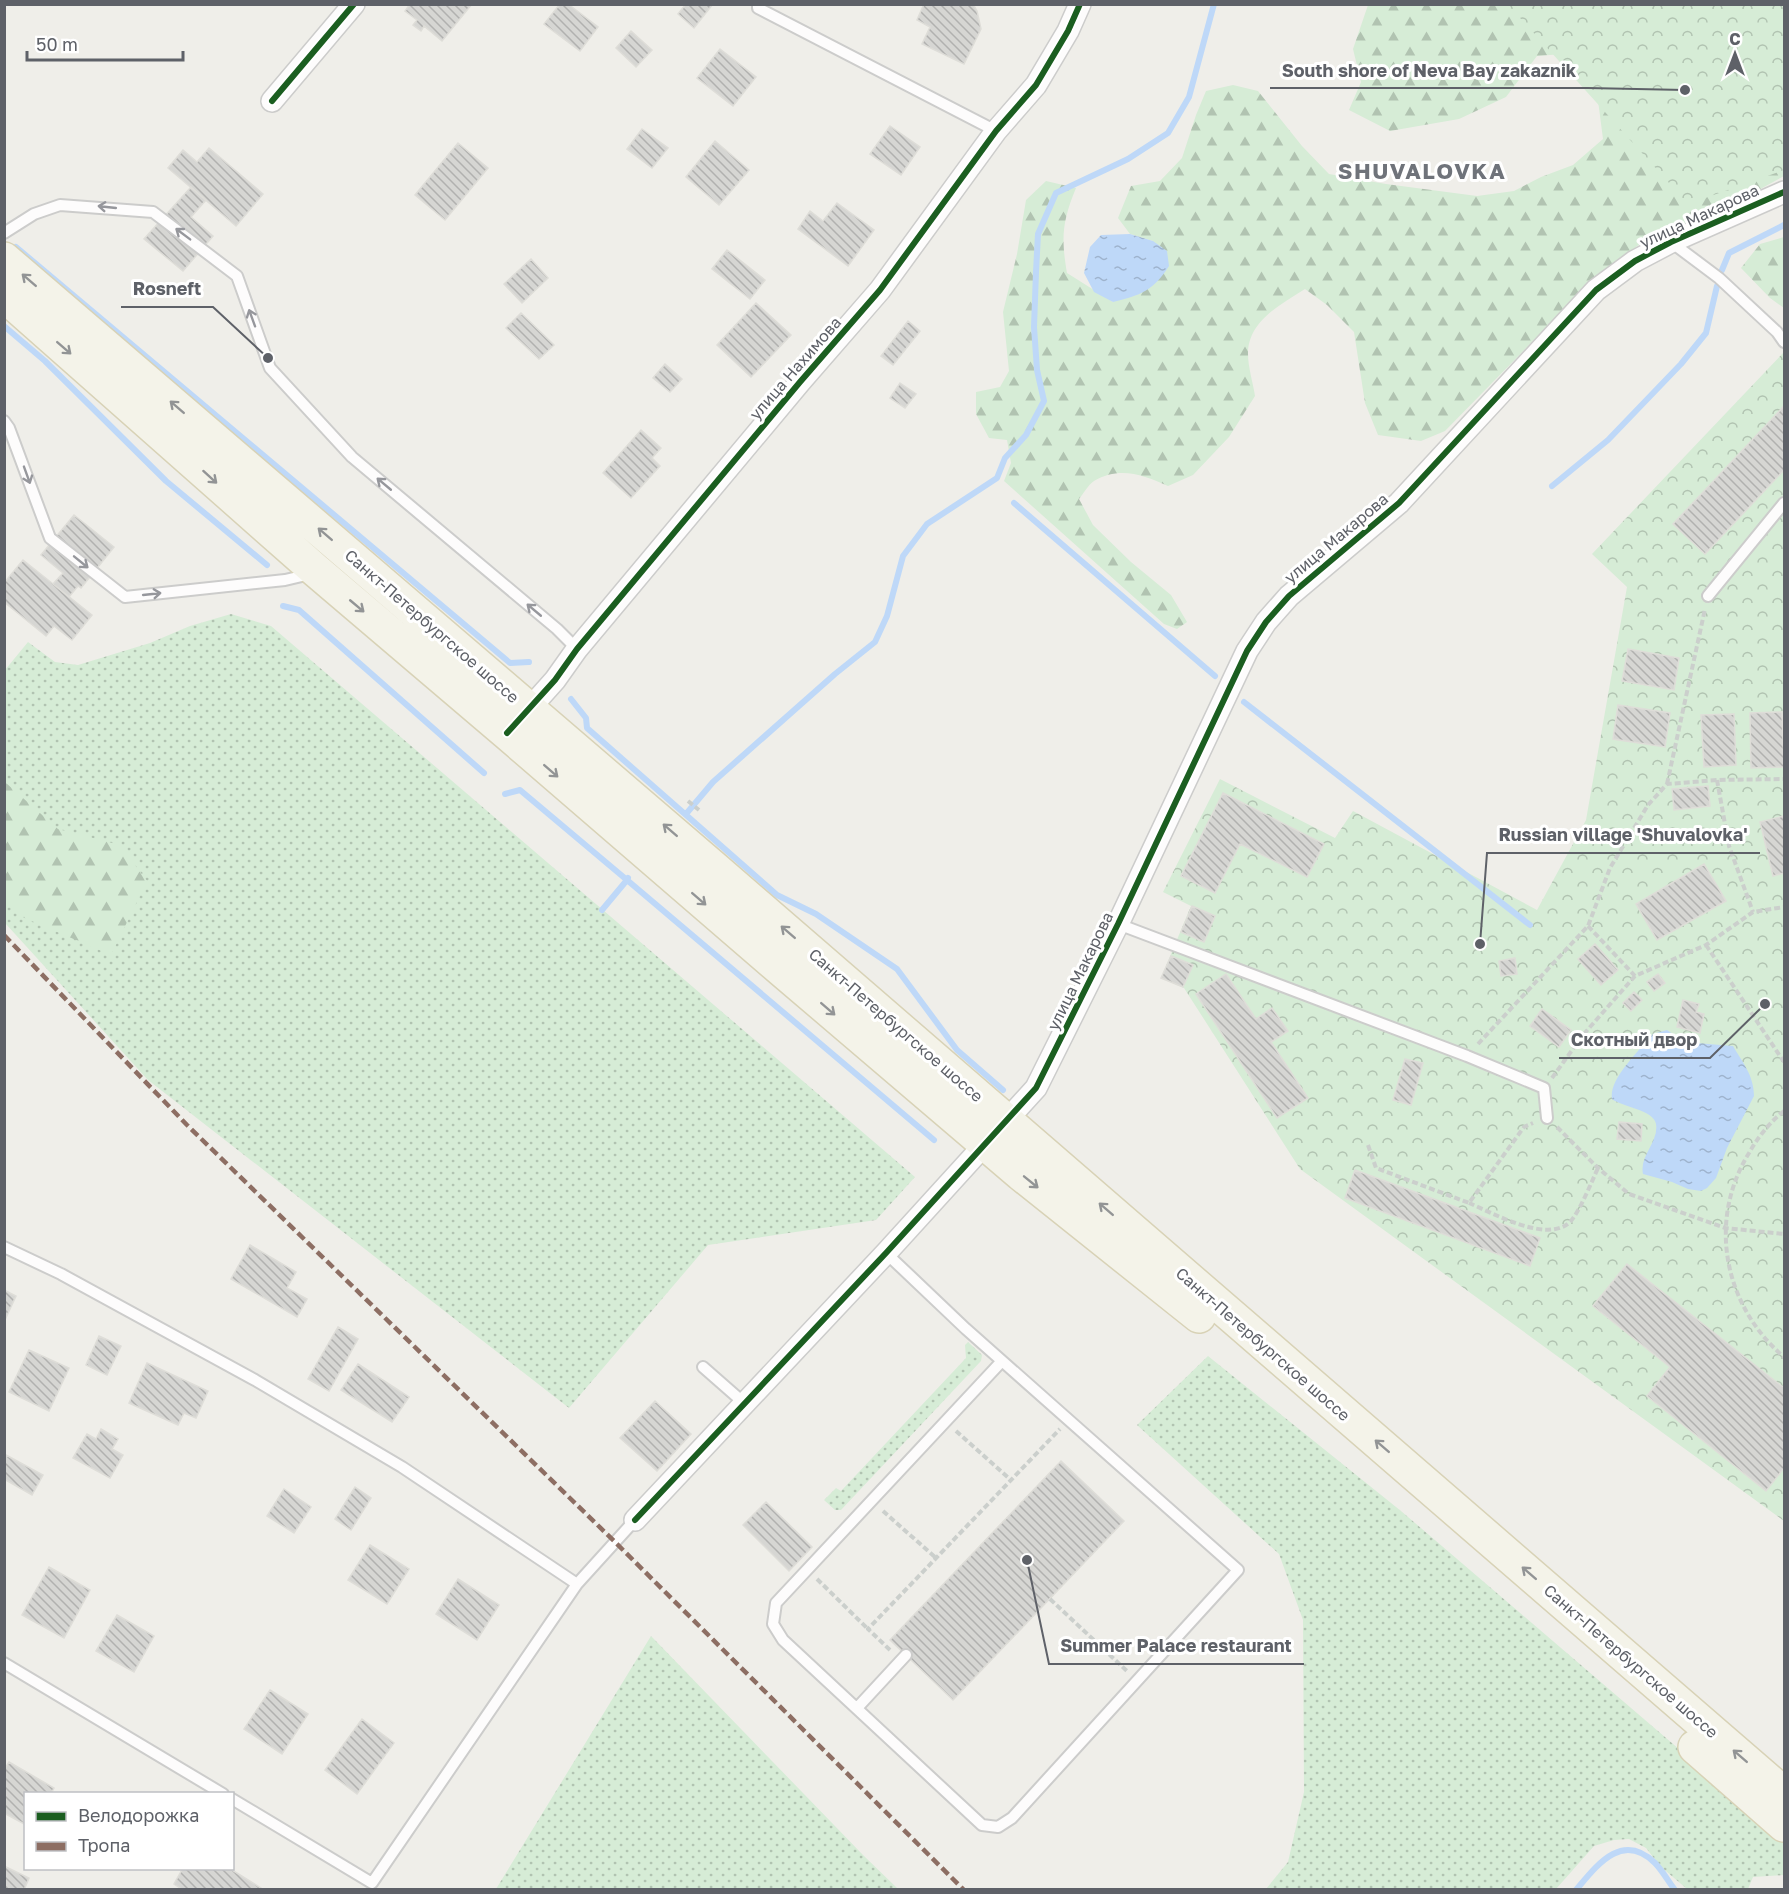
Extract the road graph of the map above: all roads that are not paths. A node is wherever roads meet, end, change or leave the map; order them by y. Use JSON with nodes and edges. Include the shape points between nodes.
{"nodes":[{"id":1,"x":354,"y":4,"type":"edge"},
{"id":2,"x":758,"y":4,"type":"edge"},
{"id":3,"x":1080,"y":4,"type":"edge"},
{"id":4,"x":272,"y":101,"type":"dead end"},
{"id":5,"x":996,"y":131,"type":"junction"},
{"id":6,"x":1785,"y":192,"type":"edge"},
{"id":7,"x":4,"y":233,"type":"edge"},
{"id":8,"x":1671,"y":242,"type":"junction"},
{"id":9,"x":4,"y":259,"type":"edge"},
{"id":10,"x":4,"y":295,"type":"edge"},
{"id":11,"x":1785,"y":342,"type":"edge"},
{"id":12,"x":4,"y":421,"type":"edge"},
{"id":13,"x":1785,"y":503,"type":"edge"},
{"id":14,"x":313,"y":568,"type":"junction"},
{"id":15,"x":1708,"y":596,"type":"road end"},
{"id":16,"x":577,"y":649,"type":"junction"},
{"id":17,"x":529,"y":709,"type":"junction"},
{"id":18,"x":507,"y":733,"type":"junction"},
{"id":19,"x":1118,"y":924,"type":"junction"},
{"id":20,"x":1547,"y":1118,"type":"road end"},
{"id":21,"x":997,"y":1133,"type":"junction"},
{"id":22,"x":4,"y":1247,"type":"edge"},
{"id":23,"x":886,"y":1253,"type":"junction"},
{"id":24,"x":1002,"y":1361,"type":"junction"},
{"id":25,"x":703,"y":1367,"type":"dead end"},
{"id":26,"x":744,"y":1403,"type":"junction"},
{"id":27,"x":635,"y":1520,"type":"joint"},
{"id":28,"x":577,"y":1584,"type":"junction"},
{"id":29,"x":903,"y":1658,"type":"road end"},
{"id":30,"x":4,"y":1663,"type":"edge"},
{"id":31,"x":857,"y":1708,"type":"junction"},
{"id":32,"x":220,"y":1792,"type":"edge"},
{"id":33,"x":1785,"y":1794,"type":"edge"},
{"id":34,"x":234,"y":1800,"type":"edge"},
{"id":35,"x":1785,"y":1825,"type":"edge"},
{"id":36,"x":370,"y":1886,"type":"edge"}],
"edges":[{"from":1,"to":4,"type":"street"},
{"from":2,"to":5,"type":"lane","via":[[758,8]]},
{"from":3,"to":5,"type":"street","name":"улица Нахимова","via":[[1036,85]]},
{"from":5,"to":16,"type":"street","name":"улица Нахимова","via":[[880,290]]},
{"from":6,"to":8,"type":"street","name":"улица Макарова"},
{"from":16,"to":7,"type":"lane","one_way":true,"via":[[351,457],[270,368],[237,276],[153,212],[60,205],[34,214]]},
{"from":8,"to":11,"type":"lane","via":[[1719,278]]},
{"from":8,"to":19,"type":"street","name":"улица Макарова","via":[[1635,261],[1596,290],[1399,503],[1289,596],[1266,622],[1247,651]]},
{"from":17,"to":9,"type":"main road","name":"Санкт-Петербургское шоссе","one_way":true},
{"from":10,"to":14,"type":"main road","name":"Санкт-Петербургское шоссе","one_way":true},
{"from":12,"to":14,"type":"lane","one_way":true,"via":[[50,538],[125,597],[285,580],[302,576]]},
{"from":13,"to":15,"type":"lane"},
{"from":14,"to":18,"type":"main road","name":"Санкт-Петербургское шоссе","one_way":true},
{"from":16,"to":17,"type":"street","name":"улица Нахимова"},
{"from":17,"to":18,"type":"street","name":"улица Нахимова"},
{"from":21,"to":17,"type":"main road","name":"Санкт-Петербургское шоссе","one_way":true},
{"from":18,"to":21,"type":"main road","name":"Санкт-Петербургское шоссе","one_way":true},
{"from":19,"to":20,"type":"lane","via":[[1544,1088]]},
{"from":19,"to":21,"type":"street","name":"улица Макарова","via":[[1036,1088]]},
{"from":21,"to":23,"type":"street","name":"улица Макарова"},
{"from":33,"to":21,"type":"main road","name":"Санкт-Петербургское шоссе","one_way":true},
{"from":21,"to":35,"type":"main road","name":"Санкт-Петербургское шоссе","one_way":true,"via":[[1120,1255],[1191,1310]]},
{"from":22,"to":28,"type":"lane","via":[[255,1380],[402,1467]]},
{"from":23,"to":24,"type":"lane"},
{"from":23,"to":26,"type":"street","name":"улица Макарова"},
{"from":24,"to":31,"type":"lane","via":[[776,1603],[772,1624],[783,1640]]},
{"from":24,"to":31,"type":"lane","via":[[1238,1570],[1012,1818],[998,1827],[982,1825]]},
{"from":25,"to":26,"type":"lane"},
{"from":26,"to":27,"type":"street","name":"улица Макарова"},
{"from":27,"to":28,"type":"lane"},
{"from":28,"to":36,"type":"lane"},
{"from":29,"to":31,"type":"lane"},
{"from":30,"to":32,"type":"lane"},
{"from":34,"to":36,"type":"lane"}]}
